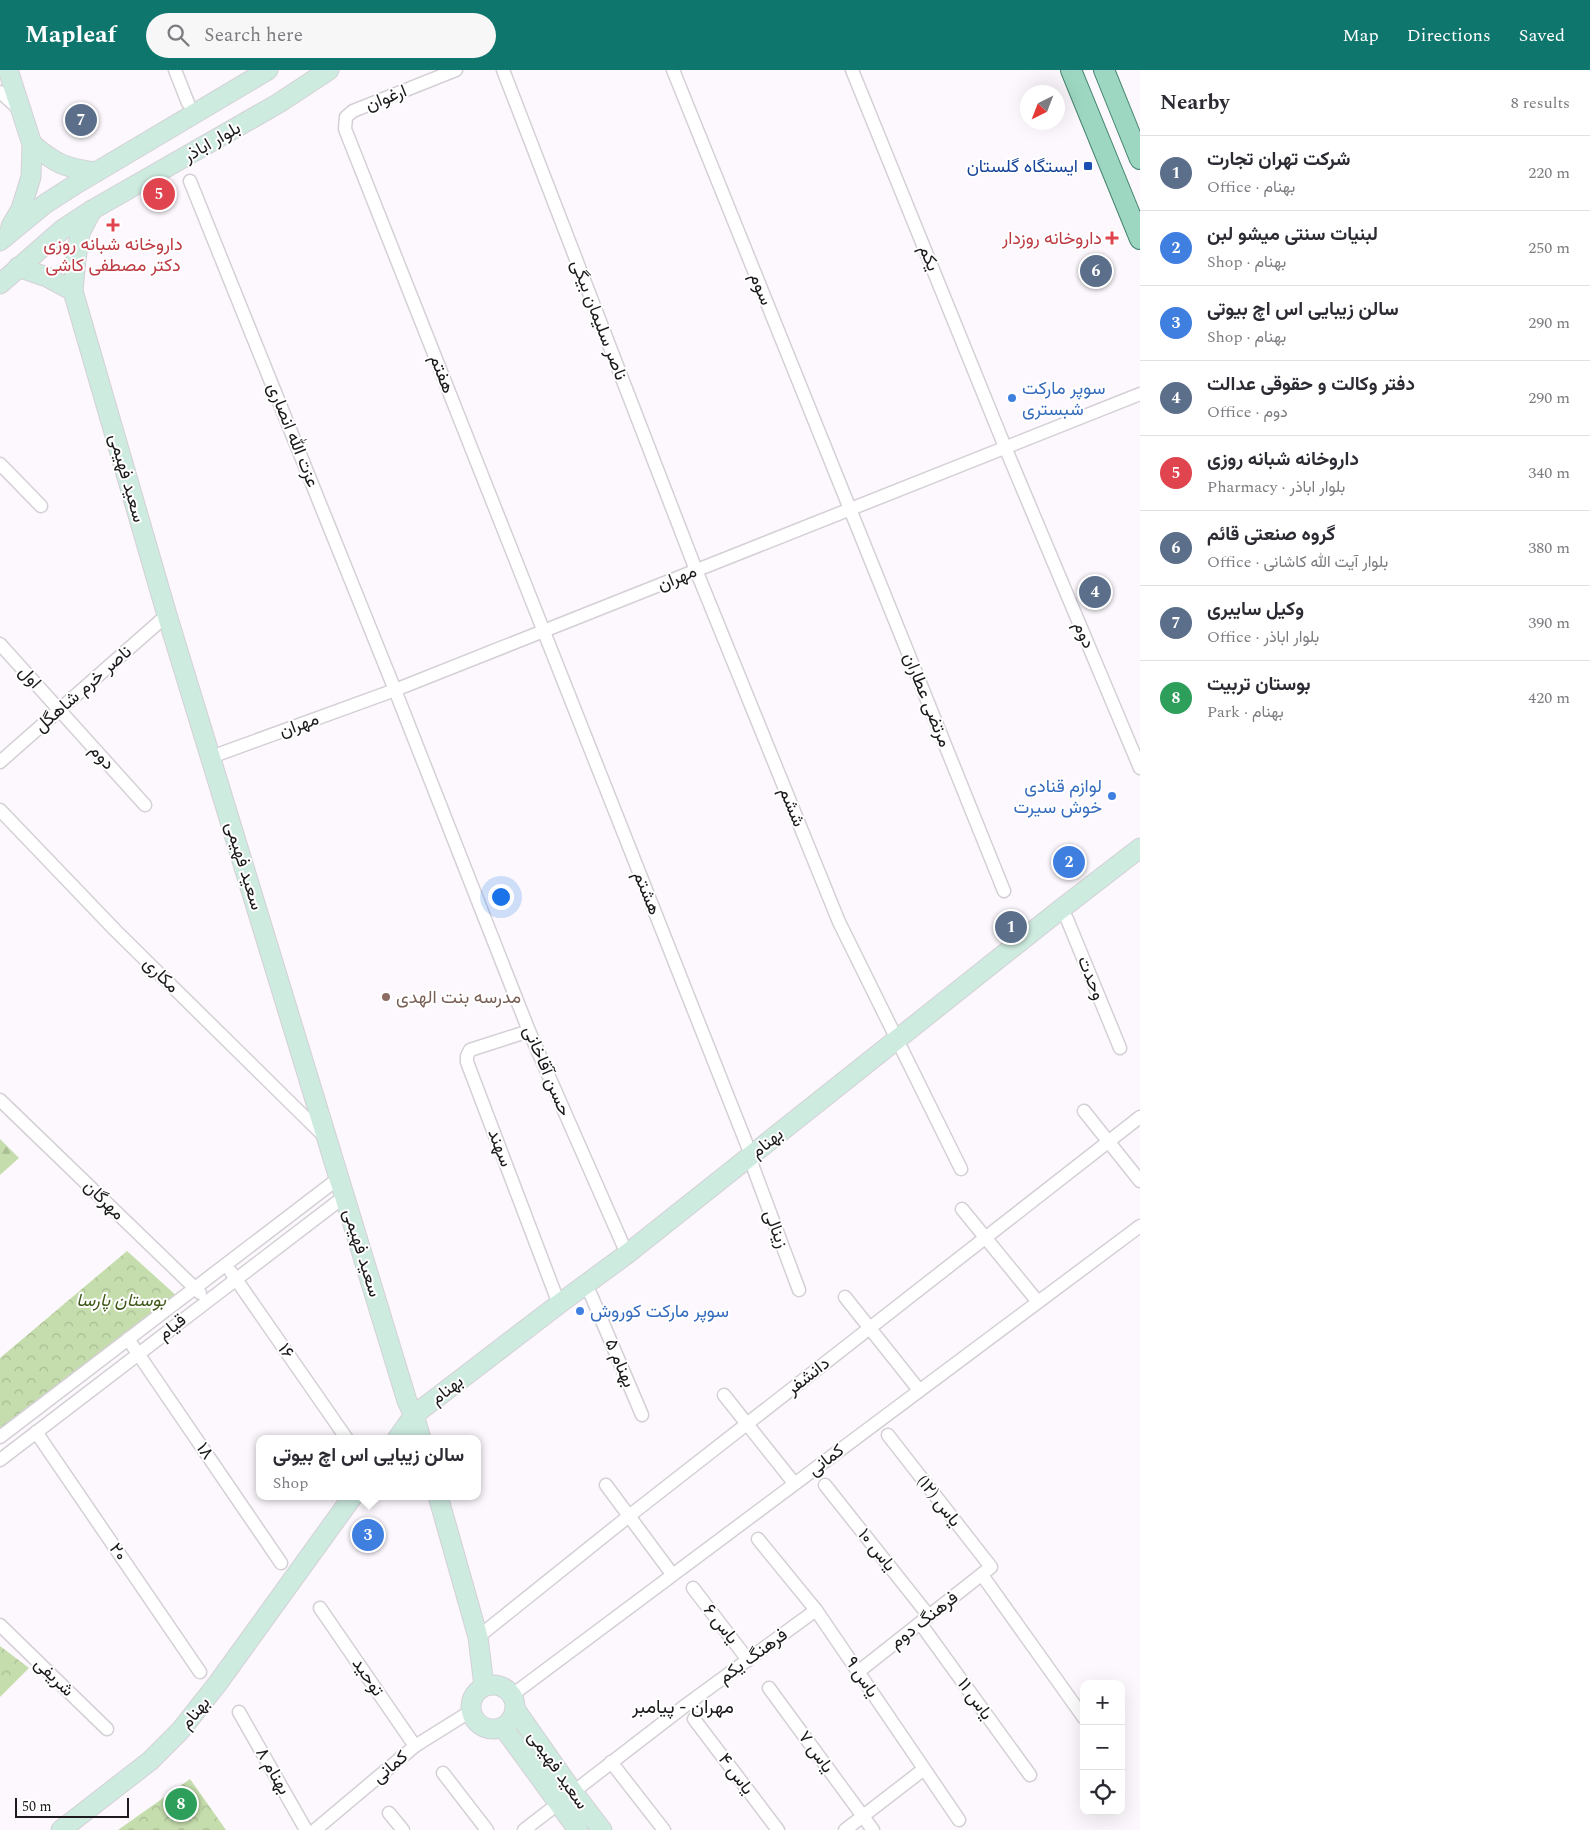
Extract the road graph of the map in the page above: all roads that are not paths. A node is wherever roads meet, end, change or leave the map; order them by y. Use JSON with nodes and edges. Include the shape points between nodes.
{"nodes":[{"id":1,"x":8,"y":70,"type":"edge"},
{"id":2,"x":175,"y":70,"type":"edge"},
{"id":3,"x":268,"y":70,"type":"edge"},
{"id":4,"x":329,"y":70,"type":"edge"},
{"id":5,"x":456,"y":70,"type":"edge"},
{"id":6,"x":503,"y":70,"type":"edge"},
{"id":7,"x":674,"y":70,"type":"edge"},
{"id":8,"x":852,"y":70,"type":"edge"},
{"id":9,"x":1071,"y":70,"type":"edge"},
{"id":10,"x":1104,"y":70,"type":"edge"},
{"id":11,"x":0,"y":92,"type":"edge"},
{"id":12,"x":188,"y":103,"type":"dead end"},
{"id":13,"x":21,"y":110,"type":"junction"},
{"id":14,"x":346,"y":117,"type":"joint"},
{"id":15,"x":32,"y":144,"type":"junction"},
{"id":16,"x":1140,"y":159,"type":"edge"},
{"id":17,"x":96,"y":172,"type":"junction"},
{"id":18,"x":190,"y":181,"type":"dead end"},
{"id":19,"x":92,"y":210,"type":"junction"},
{"id":20,"x":2,"y":239,"type":"edge"},
{"id":21,"x":1140,"y":239,"type":"edge"},
{"id":22,"x":18,"y":267,"type":"junction"},
{"id":23,"x":0,"y":284,"type":"edge"},
{"id":24,"x":73,"y":291,"type":"junction"},
{"id":25,"x":1140,"y":394,"type":"edge"},
{"id":26,"x":1005,"y":447,"type":"junction"},
{"id":27,"x":0,"y":464,"type":"edge"},
{"id":28,"x":41,"y":506,"type":"dead end"},
{"id":29,"x":849,"y":509,"type":"junction"},
{"id":30,"x":696,"y":570,"type":"junction"},
{"id":31,"x":167,"y":615,"type":"junction"},
{"id":32,"x":543,"y":631,"type":"junction"},
{"id":33,"x":0,"y":644,"type":"edge"},
{"id":34,"x":395,"y":690,"type":"junction"},
{"id":35,"x":59,"y":710,"type":"junction"},
{"id":36,"x":211,"y":757,"type":"junction"},
{"id":37,"x":0,"y":762,"type":"edge"},
{"id":38,"x":1140,"y":768,"type":"edge"},
{"id":39,"x":145,"y":805,"type":"dead end"},
{"id":40,"x":0,"y":810,"type":"edge"},
{"id":41,"x":1140,"y":848,"type":"edge"},
{"id":42,"x":1004,"y":891,"type":"dead end"},
{"id":43,"x":1062,"y":909,"type":"junction"},
{"id":44,"x":529,"y":1031,"type":"junction"},
{"id":45,"x":898,"y":1038,"type":"junction"},
{"id":46,"x":1120,"y":1048,"type":"dead end"},
{"id":47,"x":0,"y":1100,"type":"edge"},
{"id":48,"x":1084,"y":1111,"type":"dead end"},
{"id":49,"x":1140,"y":1117,"type":"edge"},
{"id":50,"x":326,"y":1138,"type":"junction"},
{"id":51,"x":1108,"y":1141,"type":"junction"},
{"id":52,"x":752,"y":1161,"type":"junction"},
{"id":53,"x":961,"y":1168,"type":"dead end"},
{"id":54,"x":339,"y":1178,"type":"junction"},
{"id":55,"x":1140,"y":1181,"type":"edge"},
{"id":56,"x":345,"y":1196,"type":"junction"},
{"id":57,"x":962,"y":1209,"type":"dead end"},
{"id":58,"x":1140,"y":1226,"type":"edge"},
{"id":59,"x":985,"y":1238,"type":"junction"},
{"id":60,"x":627,"y":1254,"type":"junction"},
{"id":61,"x":225,"y":1264,"type":"junction"},
{"id":62,"x":236,"y":1278,"type":"junction"},
{"id":63,"x":584,"y":1285,"type":"junction"},
{"id":64,"x":195,"y":1288,"type":"junction"},
{"id":65,"x":799,"y":1290,"type":"dead end"},
{"id":66,"x":845,"y":1297,"type":"dead end"},
{"id":67,"x":208,"y":1300,"type":"junction"},
{"id":68,"x":1038,"y":1302,"type":"junction"},
{"id":69,"x":559,"y":1304,"type":"junction"},
{"id":70,"x":870,"y":1328,"type":"junction"},
{"id":71,"x":128,"y":1339,"type":"junction"},
{"id":72,"x":138,"y":1354,"type":"junction"},
{"id":73,"x":919,"y":1390,"type":"junction"},
{"id":74,"x":724,"y":1395,"type":"dead end"},
{"id":75,"x":414,"y":1415,"type":"junction"},
{"id":76,"x":642,"y":1415,"type":"dead end"},
{"id":77,"x":746,"y":1424,"type":"junction"},
{"id":78,"x":36,"y":1432,"type":"junction"},
{"id":79,"x":344,"y":1435,"type":"edge"},
{"id":80,"x":400,"y":1435,"type":"edge"},
{"id":81,"x":420,"y":1435,"type":"edge"},
{"id":82,"x":888,"y":1435,"type":"dead end"},
{"id":83,"x":0,"y":1437,"type":"edge"},
{"id":84,"x":0,"y":1460,"type":"edge"},
{"id":85,"x":794,"y":1483,"type":"junction"},
{"id":86,"x":606,"y":1485,"type":"dead end"},
{"id":87,"x":826,"y":1485,"type":"dead end"},
{"id":88,"x":350,"y":1500,"type":"edge"},
{"id":89,"x":439,"y":1500,"type":"edge"},
{"id":90,"x":629,"y":1516,"type":"junction"},
{"id":91,"x":758,"y":1539,"type":"dead end"},
{"id":92,"x":281,"y":1563,"type":"dead end"},
{"id":93,"x":986,"y":1571,"type":"junction"},
{"id":94,"x":672,"y":1574,"type":"junction"},
{"id":95,"x":693,"y":1588,"type":"dead end"},
{"id":96,"x":320,"y":1608,"type":"dead end"},
{"id":97,"x":816,"y":1610,"type":"junction"},
{"id":98,"x":925,"y":1620,"type":"junction"},
{"id":99,"x":0,"y":1625,"type":"edge"},
{"id":100,"x":478,"y":1637,"type":"junction"},
{"id":101,"x":748,"y":1660,"type":"junction"},
{"id":102,"x":200,"y":1672,"type":"dead end"},
{"id":103,"x":858,"y":1672,"type":"junction"},
{"id":104,"x":484,"y":1686,"type":"junction"},
{"id":105,"x":769,"y":1688,"type":"dead end"},
{"id":106,"x":514,"y":1702,"type":"junction"},
{"id":107,"x":471,"y":1710,"type":"junction"},
{"id":108,"x":239,"y":1712,"type":"dead end"},
{"id":109,"x":1080,"y":1712,"type":"edge"},
{"id":110,"x":694,"y":1719,"type":"dead end"},
{"id":111,"x":503,"y":1727,"type":"junction"},
{"id":112,"x":107,"y":1729,"type":"dead end"},
{"id":113,"x":415,"y":1746,"type":"junction"},
{"id":114,"x":611,"y":1762,"type":"junction"},
{"id":115,"x":924,"y":1769,"type":"junction"},
{"id":116,"x":443,"y":1773,"type":"dead end"},
{"id":117,"x":1030,"y":1775,"type":"dead end"},
{"id":118,"x":573,"y":1792,"type":"junction"},
{"id":119,"x":557,"y":1804,"type":"junction"},
{"id":120,"x":388,"y":1813,"type":"dead end"},
{"id":121,"x":863,"y":1816,"type":"junction"},
{"id":122,"x":959,"y":1820,"type":"dead end"},
{"id":123,"x":61,"y":1830,"type":"edge"},
{"id":124,"x":306,"y":1830,"type":"edge"},
{"id":125,"x":315,"y":1830,"type":"edge"},
{"id":126,"x":403,"y":1830,"type":"edge"},
{"id":127,"x":487,"y":1830,"type":"edge"},
{"id":128,"x":524,"y":1830,"type":"edge"},
{"id":129,"x":578,"y":1830,"type":"edge"},
{"id":130,"x":602,"y":1830,"type":"edge"},
{"id":131,"x":664,"y":1830,"type":"edge"},
{"id":132,"x":778,"y":1830,"type":"edge"},
{"id":133,"x":845,"y":1830,"type":"edge"},
{"id":134,"x":873,"y":1830,"type":"edge"}],
"edges":[{"from":1,"to":13,"type":"main road"},
{"from":2,"to":12,"type":"street"},
{"from":3,"to":17,"type":"main road","name":"بلوار اباذر"},
{"from":4,"to":19,"type":"main road","name":"بلوار اباذر","via":[[279,103]]},
{"from":5,"to":14,"type":"street","name":"ارغوان","via":[[354,110]]},
{"from":6,"to":30,"type":"street","name":"ناصر سلیمان بیگی"},
{"from":7,"to":29,"type":"street","name":"سوم"},
{"from":8,"to":26,"type":"street","name":"یکم"},
{"from":9,"to":21,"type":"main road"},
{"from":10,"to":16,"type":"main road"},
{"from":11,"to":13,"type":"street"},
{"from":13,"to":15,"type":"main road"},
{"from":14,"to":32,"type":"street","name":"هفتم","via":[[345,129]]},
{"from":15,"to":17,"type":"main road","via":[[65,166]]},
{"from":15,"to":20,"type":"main road","via":[[31,178],[21,209]]},
{"from":17,"to":20,"type":"main road","name":"بلوار اباذر","via":[[45,204]]},
{"from":18,"to":34,"type":"street","name":"عزت الله انصاری"},
{"from":19,"to":22,"type":"main road","name":"بلوار اباذر","via":[[63,228]]},
{"from":19,"to":24,"type":"main road","via":[[80,233]]},
{"from":22,"to":23,"type":"main road","name":"بلوار اباذر"},
{"from":22,"to":24,"type":"main road"},
{"from":24,"to":31,"type":"main road","name":"سعید فهیمی"},
{"from":25,"to":26,"type":"street","name":"مهران"},
{"from":26,"to":29,"type":"street","name":"مهران"},
{"from":26,"to":38,"type":"street","name":"دوم"},
{"from":27,"to":28,"type":"street"},
{"from":29,"to":30,"type":"street","name":"مهران"},
{"from":29,"to":42,"type":"street","name":"مرتضی عطاران"},
{"from":30,"to":32,"type":"street","name":"مهران"},
{"from":30,"to":45,"type":"street","name":"ششم","via":[[839,922]]},
{"from":31,"to":35,"type":"street","name":"ناصر خرم شاهگل"},
{"from":31,"to":36,"type":"main road","name":"سعید فهیمی"},
{"from":32,"to":34,"type":"street","name":"مهران"},
{"from":32,"to":52,"type":"street","name":"هشتم"},
{"from":33,"to":35,"type":"street","name":"اول"},
{"from":34,"to":36,"type":"street","name":"مهران"},
{"from":34,"to":44,"type":"street","name":"حسن آقاخانی"},
{"from":35,"to":37,"type":"street","name":"ناصر خرم شاهگل"},
{"from":35,"to":39,"type":"street","name":"دوم"},
{"from":36,"to":50,"type":"main road","name":"سعید فهیمی"},
{"from":40,"to":50,"type":"street","name":"مکاری","via":[[115,930]]},
{"from":41,"to":43,"type":"main road","name":"بهنام"},
{"from":43,"to":45,"type":"main road","name":"بهنام"},
{"from":43,"to":46,"type":"street","name":"وحدت"},
{"from":44,"to":60,"type":"street","name":"حسن آقاخانی"},
{"from":44,"to":69,"type":"street","name":"سهند","via":[[470,1050],[467,1062]]},
{"from":45,"to":52,"type":"main road","name":"بهنام"},
{"from":45,"to":53,"type":"street","name":"ششم"},
{"from":47,"to":64,"type":"street","name":"مهرگان"},
{"from":48,"to":51,"type":"street"},
{"from":49,"to":51,"type":"street","name":"دانشفر"},
{"from":50,"to":54,"type":"main road","name":"سعید فهیمی"},
{"from":51,"to":55,"type":"street"},
{"from":51,"to":59,"type":"street","name":"دانشفر"},
{"from":52,"to":60,"type":"main road","name":"بهنام"},
{"from":52,"to":65,"type":"street","name":"زینالی"},
{"from":54,"to":56,"type":"main road","name":"سعید فهیمی"},
{"from":54,"to":61,"type":"street","name":"قیام"},
{"from":56,"to":62,"type":"street","name":"قیام"},
{"from":56,"to":75,"type":"main road","name":"سعید فهیمی"},
{"from":57,"to":59,"type":"street"},
{"from":58,"to":68,"type":"street","name":"کمانی"},
{"from":59,"to":68,"type":"street"},
{"from":59,"to":70,"type":"street","name":"دانشفر"},
{"from":60,"to":63,"type":"main road","name":"بهنام"},
{"from":61,"to":62,"type":"street","name":"۱۶"},
{"from":61,"to":64,"type":"street","name":"قیام"},
{"from":62,"to":67,"type":"street","name":"قیام"},
{"from":62,"to":79,"type":"street","name":"۱۶"},
{"from":63,"to":69,"type":"main road","name":"بهنام"},
{"from":63,"to":76,"type":"street","name":"بهنام ۵"},
{"from":64,"to":67,"type":"street","name":"مهرگان"},
{"from":64,"to":71,"type":"street","name":"قیام"},
{"from":66,"to":70,"type":"street"},
{"from":67,"to":72,"type":"street","name":"قیام"},
{"from":68,"to":73,"type":"street","name":"کمانی"},
{"from":69,"to":75,"type":"main road","name":"بهنام"},
{"from":70,"to":73,"type":"street"},
{"from":70,"to":77,"type":"street","name":"دانشفر"},
{"from":71,"to":72,"type":"street","name":"۱۸"},
{"from":71,"to":83,"type":"street","name":"قیام"},
{"from":72,"to":78,"type":"street","name":"قیام"},
{"from":72,"to":92,"type":"street","name":"۱۸"},
{"from":73,"to":85,"type":"street","name":"کمانی"},
{"from":74,"to":77,"type":"street"},
{"from":75,"to":80,"type":"main road","name":"بهنام"},
{"from":75,"to":81,"type":"main road","name":"سعید فهیمی"},
{"from":77,"to":85,"type":"street"},
{"from":77,"to":90,"type":"street","name":"دانشفر"},
{"from":78,"to":84,"type":"street","name":"قیام"},
{"from":78,"to":102,"type":"street","name":"۲۰"},
{"from":82,"to":93,"type":"street","name":"یاس (۱۲)"},
{"from":85,"to":94,"type":"street","name":"کمانی"},
{"from":86,"to":90,"type":"street"},
{"from":87,"to":98,"type":"street","name":"یاس ۱۰"},
{"from":88,"to":123,"type":"main road","name":"بهنام","via":[[180,1731],[150,1760]]},
{"from":89,"to":100,"type":"main road"},
{"from":90,"to":94,"type":"street"},
{"from":90,"to":100,"type":"street","name":"دانشفر"},
{"from":91,"to":97,"type":"street","name":"یاس ۹"},
{"from":93,"to":98,"type":"street","name":"فرهنگ دوم"},
{"from":93,"to":109,"type":"street","name":"یاس (۱۲)"},
{"from":94,"to":106,"type":"street","name":"کمانی"},
{"from":95,"to":101,"type":"street","name":"یاس ۶"},
{"from":96,"to":113,"type":"street","name":"توحید"},
{"from":97,"to":101,"type":"street","name":"فرهنگ یکم"},
{"from":97,"to":103,"type":"street","name":"یاس ۹"},
{"from":98,"to":103,"type":"street","name":"فرهنگ دوم"},
{"from":98,"to":117,"type":"street","name":"یاس ۱۱"},
{"from":99,"to":112,"type":"street","name":"شریفی"},
{"from":100,"to":104,"type":"main road"},
{"from":101,"to":114,"type":"street","name":"فرهنگ یکم"},
{"from":103,"to":115,"type":"street","name":"یاس ۹"},
{"from":104,"to":106,"type":"main road","via":[[492,1684],[507,1689]]},
{"from":104,"to":107,"type":"main road","via":[[473,1696]]},
{"from":105,"to":121,"type":"street","name":"یاس ۷"},
{"from":106,"to":111,"type":"main road","via":[[513,1716]]},
{"from":106,"to":118,"type":"main road","name":"سعید فهیمی"},
{"from":107,"to":111,"type":"main road","via":[[477,1723],[483,1727]]},
{"from":107,"to":113,"type":"street","name":"کمانی"},
{"from":108,"to":124,"type":"street","name":"بهنام ۸"},
{"from":110,"to":132,"type":"street","name":"یاس ۴"},
{"from":111,"to":119,"type":"main road","name":"سعید فهیمی"},
{"from":113,"to":125,"type":"street","name":"کمانی"},
{"from":114,"to":118,"type":"street","name":"فرهنگ یکم"},
{"from":114,"to":131,"type":"street"},
{"from":115,"to":121,"type":"street"},
{"from":115,"to":122,"type":"street","name":"یاس ۹"},
{"from":116,"to":127,"type":"street"},
{"from":118,"to":119,"type":"street","name":"فرهنگ یکم"},
{"from":118,"to":130,"type":"main road","name":"سعید فهیمی"},
{"from":119,"to":128,"type":"street","name":"فرهنگ یکم"},
{"from":119,"to":129,"type":"main road","name":"سعید فهیمی"},
{"from":120,"to":126,"type":"street"},
{"from":121,"to":133,"type":"street"},
{"from":121,"to":134,"type":"street","name":"یاس ۷"}]}
